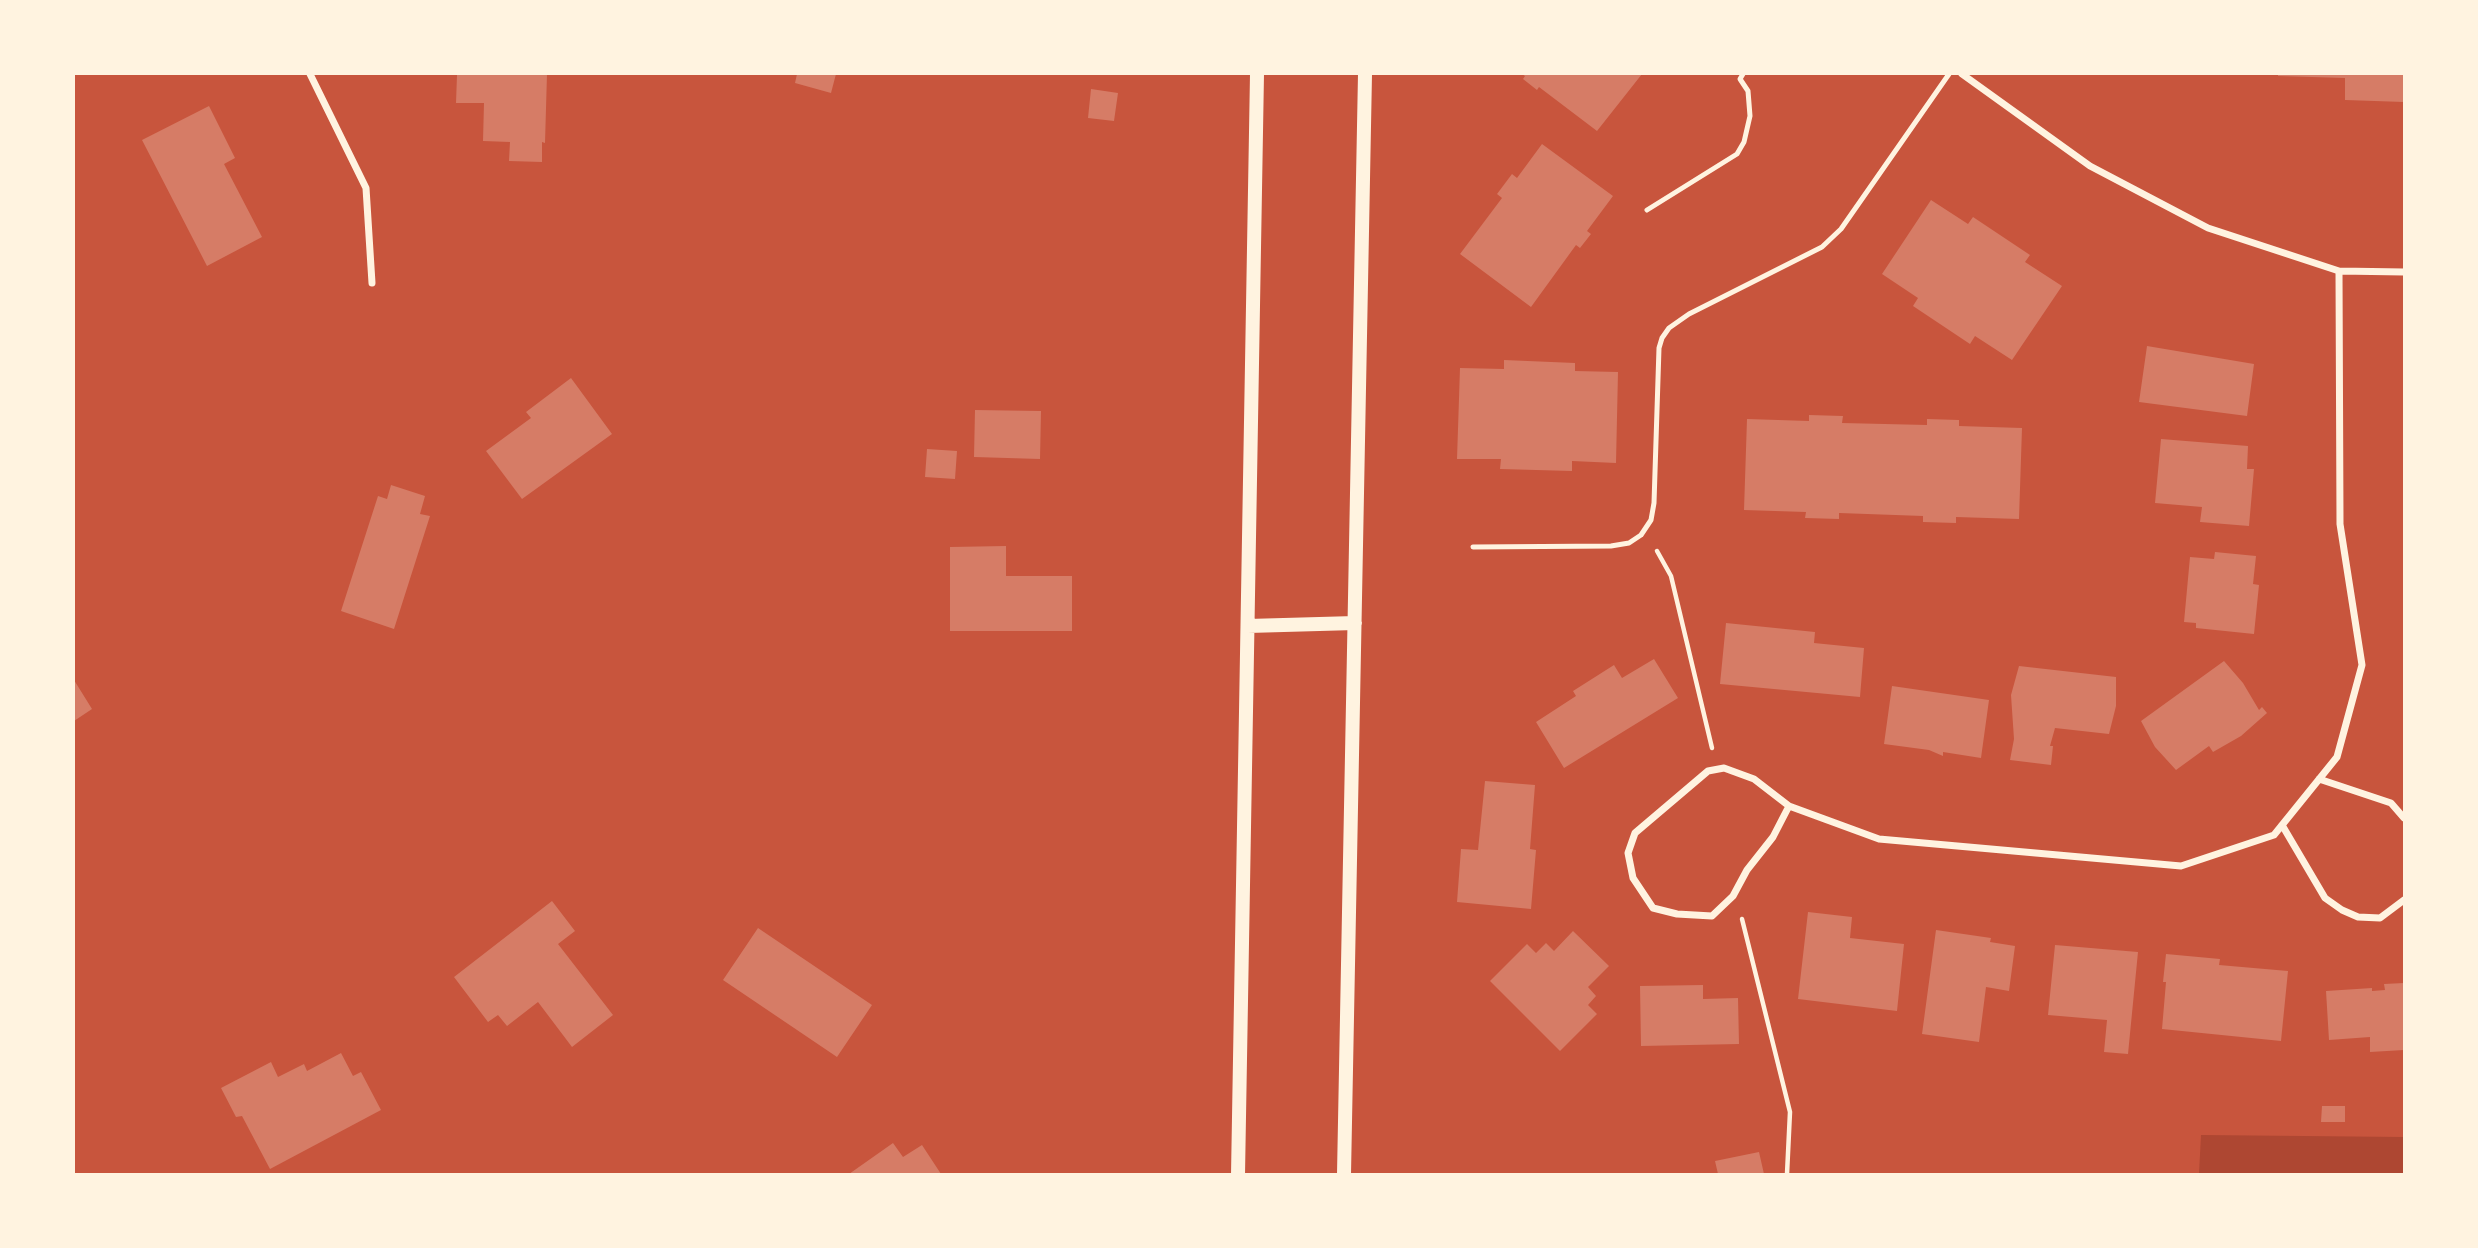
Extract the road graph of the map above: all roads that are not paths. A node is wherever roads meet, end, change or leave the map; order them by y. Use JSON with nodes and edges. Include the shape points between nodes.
{"nodes":[{"id":1,"x":310,"y":74,"type":"edge"},
{"id":2,"x":1257,"y":74,"type":"edge"},
{"id":3,"x":1366,"y":74,"type":"edge"},
{"id":4,"x":1743,"y":74,"type":"edge"},
{"id":5,"x":1949,"y":74,"type":"edge"},
{"id":6,"x":1962,"y":74,"type":"edge"},
{"id":7,"x":1647,"y":210,"type":"dead end"},
{"id":8,"x":2339,"y":271,"type":"junction"},
{"id":9,"x":2404,"y":272,"type":"edge"},
{"id":10,"x":372,"y":283,"type":"dead end"},
{"id":11,"x":1473,"y":547,"type":"dead end"},
{"id":12,"x":1355,"y":623,"type":"junction"},
{"id":13,"x":1248,"y":626,"type":"junction"},
{"id":14,"x":2319,"y":779,"type":"junction"},
{"id":15,"x":1789,"y":806,"type":"junction"},
{"id":16,"x":2404,"y":818,"type":"edge"},
{"id":17,"x":2282,"y":825,"type":"junction"},
{"id":18,"x":2404,"y":900,"type":"edge"},
{"id":19,"x":1238,"y":1174,"type":"edge"},
{"id":20,"x":1344,"y":1174,"type":"edge"}],
"edges":[{"from":1,"to":10,"type":"street","via":[[366,188]]},
{"from":2,"to":13,"type":"main road"},
{"from":3,"to":12,"type":"main road"},
{"from":4,"to":7,"type":"lane","via":[[1740,79],[1748,91],[1750,116],[1737,154]]},
{"from":5,"to":11,"type":"lane","via":[[1841,229],[1822,247],[1689,314],[1662,338],[1654,503],[1651,520],[1641,535],[1611,546]]},
{"from":6,"to":8,"type":"street","via":[[2090,166],[2208,228]]},
{"from":8,"to":9,"type":"street"},
{"from":8,"to":14,"type":"street","via":[[2340,524],[2362,665],[2337,757]]},
{"from":12,"to":13,"type":"main road"},
{"from":12,"to":20,"type":"main road"},
{"from":13,"to":19,"type":"main road"},
{"from":14,"to":16,"type":"street","via":[[2391,803]]},
{"from":14,"to":17,"type":"street"},
{"from":15,"to":15,"type":"street","via":[[1754,779],[1724,768],[1708,771],[1635,833],[1628,853],[1633,878],[1653,908],[1712,916],[1733,896]]},
{"from":15,"to":17,"type":"street","via":[[1879,839],[2181,866],[2274,835]]},
{"from":17,"to":18,"type":"street","via":[[2325,898],[2342,910],[2358,917],[2380,918]]}]}
